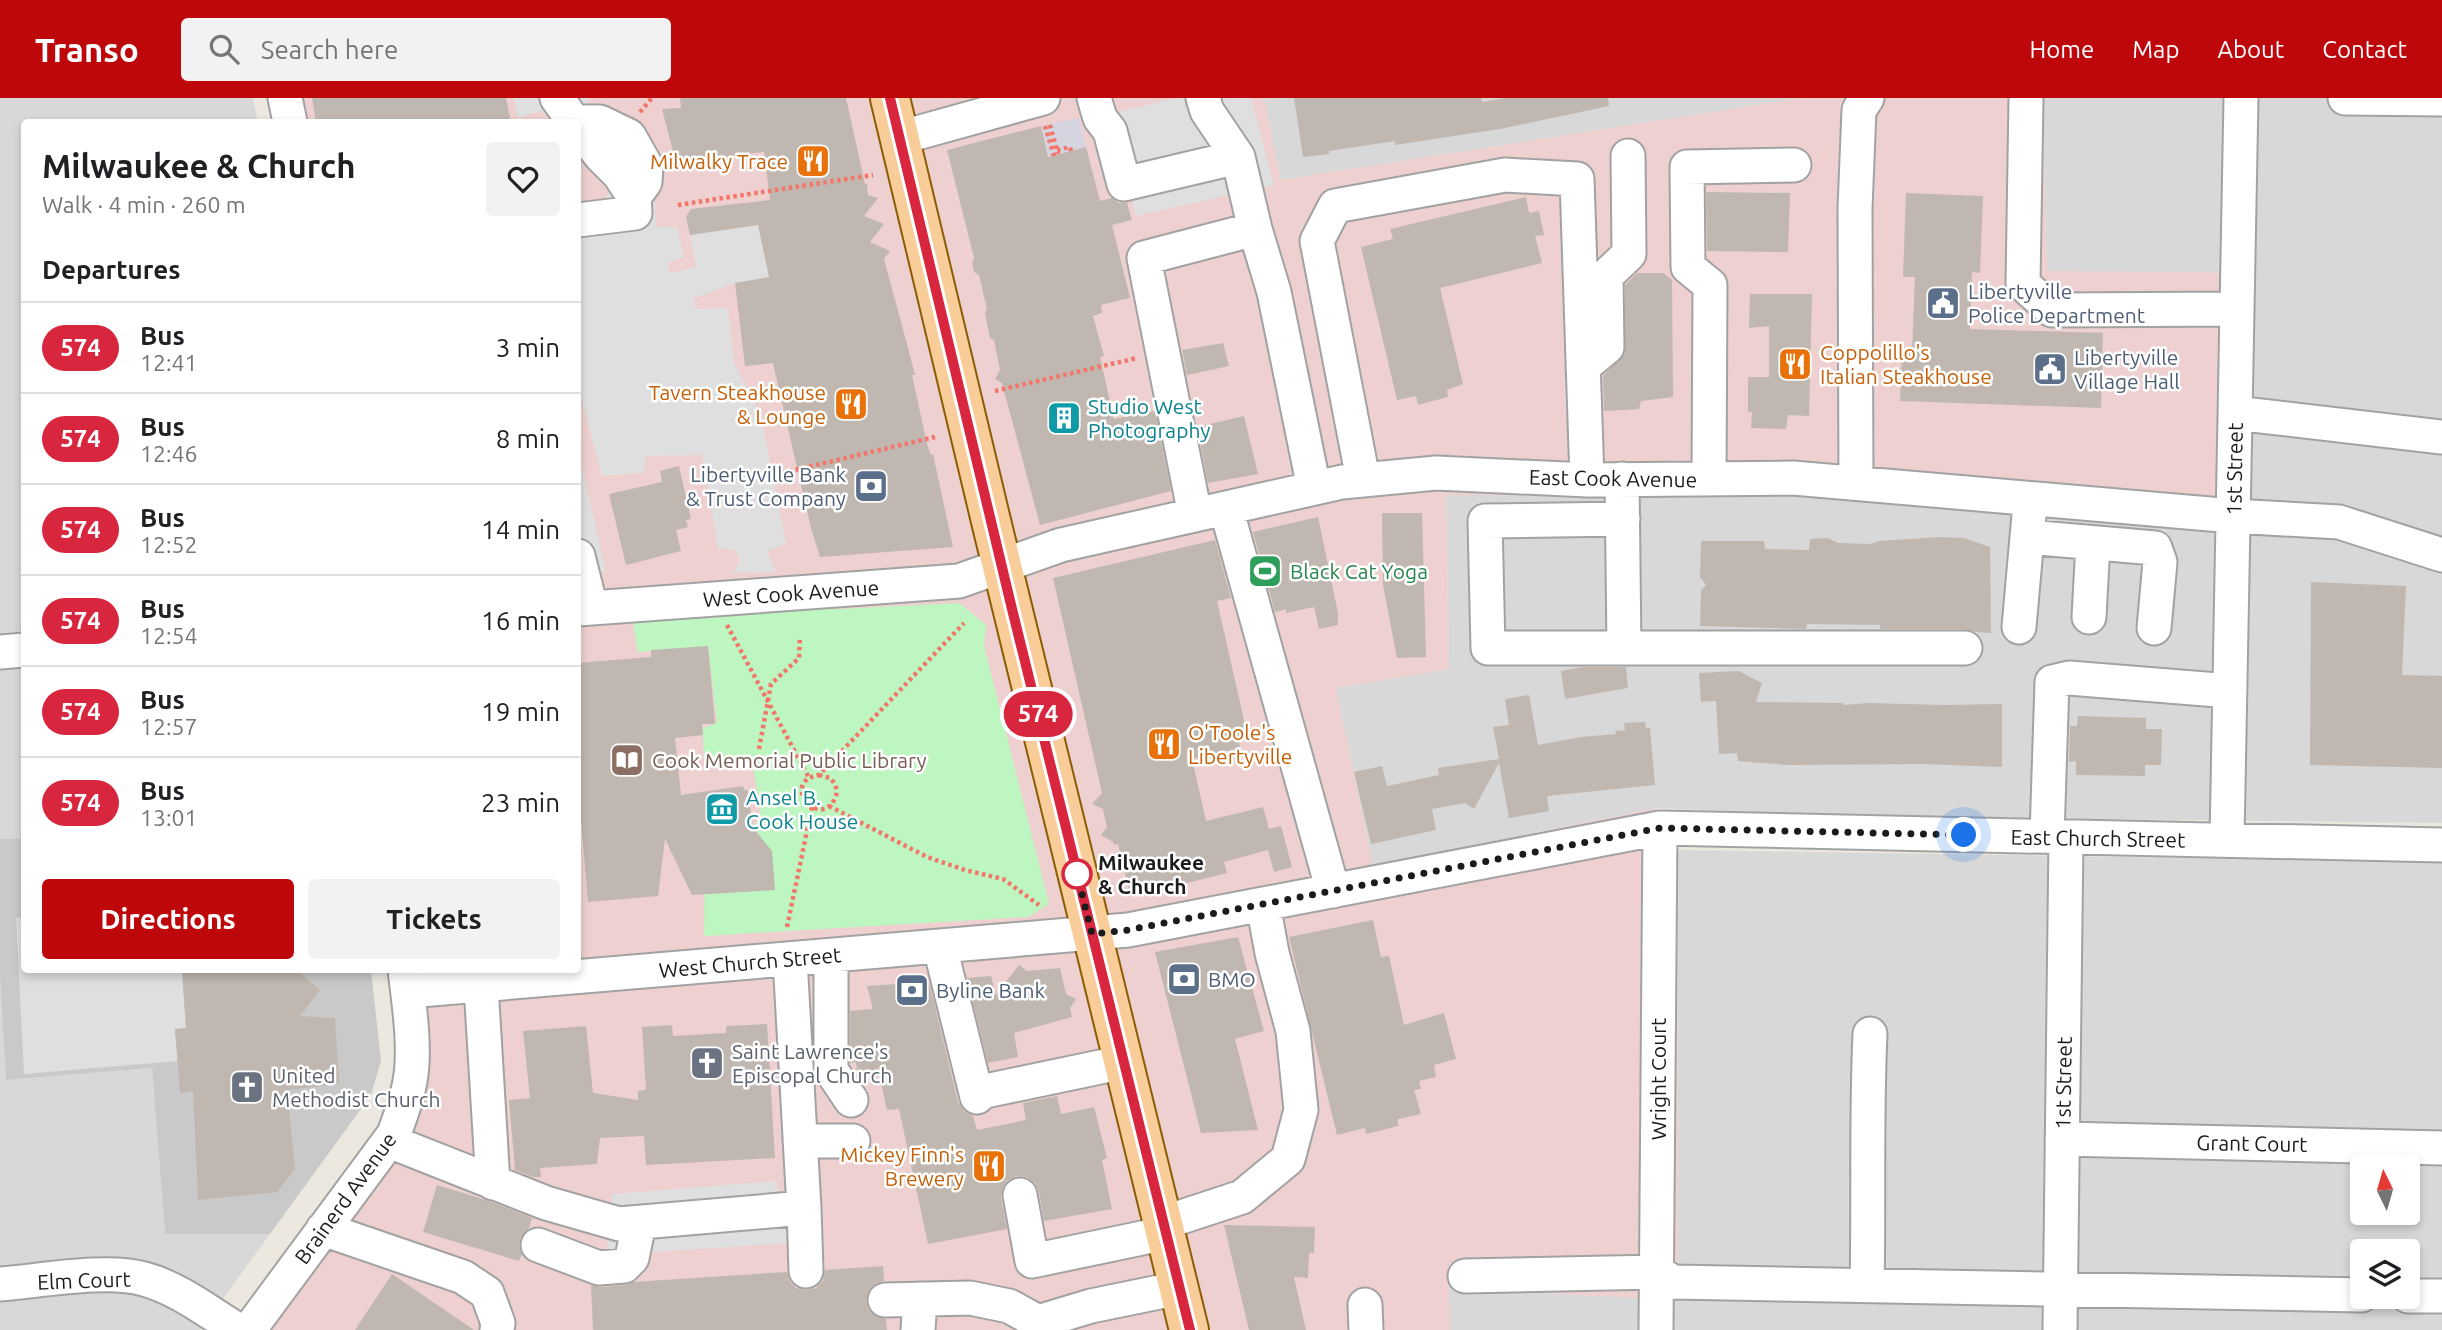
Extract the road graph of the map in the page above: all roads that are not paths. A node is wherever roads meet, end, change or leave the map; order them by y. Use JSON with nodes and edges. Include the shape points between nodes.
{"nodes":[{"id":1,"x":285,"y":98,"type":"edge"},
{"id":2,"x":556,"y":98,"type":"edge"},
{"id":3,"x":890,"y":98,"type":"edge"},
{"id":4,"x":1094,"y":98,"type":"edge"},
{"id":5,"x":1203,"y":98,"type":"edge"},
{"id":6,"x":1867,"y":98,"type":"edge"},
{"id":7,"x":2026,"y":98,"type":"edge"},
{"id":8,"x":2241,"y":98,"type":"edge"},
{"id":9,"x":2345,"y":98,"type":"edge"},
{"id":10,"x":2442,"y":99,"type":"edge"},
{"id":11,"x":1044,"y":110,"type":"edge"},
{"id":12,"x":289,"y":119,"type":"edge"},
{"id":13,"x":571,"y":119,"type":"edge"},
{"id":14,"x":581,"y":131,"type":"edge"},
{"id":15,"x":899,"y":138,"type":"junction"},
{"id":16,"x":1628,"y":156,"type":"dead end"},
{"id":17,"x":1238,"y":158,"type":"junction"},
{"id":18,"x":1794,"y":165,"type":"dead end"},
{"id":19,"x":581,"y":220,"type":"edge"},
{"id":20,"x":1255,"y":229,"type":"junction"},
{"id":21,"x":2237,"y":309,"type":"junction"},
{"id":22,"x":1583,"y":367,"type":"junction"},
{"id":23,"x":2235,"y":413,"type":"junction"},
{"id":24,"x":2442,"y":437,"type":"edge"},
{"id":25,"x":1363,"y":479,"type":"junction"},
{"id":26,"x":1709,"y":479,"type":"junction"},
{"id":27,"x":1587,"y":480,"type":"junction"},
{"id":28,"x":1622,"y":480,"type":"junction"},
{"id":29,"x":1856,"y":483,"type":"junction"},
{"id":30,"x":1314,"y":488,"type":"junction"},
{"id":31,"x":2030,"y":498,"type":"junction"},
{"id":32,"x":1210,"y":511,"type":"junction"},
{"id":33,"x":2233,"y":516,"type":"junction"},
{"id":34,"x":1623,"y":519,"type":"junction"},
{"id":35,"x":2026,"y":537,"type":"junction"},
{"id":36,"x":2093,"y":543,"type":"junction"},
{"id":37,"x":2442,"y":555,"type":"edge"},
{"id":38,"x":1002,"y":566,"type":"junction"},
{"id":39,"x":581,"y":582,"type":"edge"},
{"id":40,"x":584,"y":608,"type":"edge"},
{"id":41,"x":2089,"y":618,"type":"dead end"},
{"id":42,"x":2019,"y":627,"type":"dead end"},
{"id":43,"x":2154,"y":628,"type":"dead end"},
{"id":44,"x":1624,"y":648,"type":"junction"},
{"id":45,"x":1965,"y":648,"type":"dead end"},
{"id":46,"x":21,"y":650,"type":"edge"},
{"id":47,"x":0,"y":652,"type":"edge"},
{"id":48,"x":2230,"y":691,"type":"junction"},
{"id":49,"x":1660,"y":828,"type":"junction"},
{"id":50,"x":2056,"y":837,"type":"junction"},
{"id":51,"x":2227,"y":841,"type":"junction"},
{"id":52,"x":2442,"y":845,"type":"edge"},
{"id":53,"x":1333,"y":891,"type":"junction"},
{"id":54,"x":1263,"y":904,"type":"junction"},
{"id":55,"x":1092,"y":934,"type":"junction"},
{"id":56,"x":788,"y":943,"type":"junction"},
{"id":57,"x":940,"y":947,"type":"junction"},
{"id":58,"x":831,"y":956,"type":"junction"},
{"id":59,"x":581,"y":970,"type":"edge"},
{"id":60,"x":554,"y":974,"type":"edge"},
{"id":61,"x":406,"y":980,"type":"edge"},
{"id":62,"x":481,"y":986,"type":"junction"},
{"id":63,"x":1870,"y":1034,"type":"dead end"},
{"id":64,"x":1124,"y":1062,"type":"junction"},
{"id":65,"x":850,"y":1100,"type":"dead end"},
{"id":66,"x":2063,"y":1139,"type":"junction"},
{"id":67,"x":389,"y":1141,"type":"junction"},
{"id":68,"x":800,"y":1141,"type":"junction"},
{"id":69,"x":853,"y":1141,"type":"dead end"},
{"id":70,"x":2442,"y":1148,"type":"edge"},
{"id":71,"x":494,"y":1183,"type":"junction"},
{"id":72,"x":1020,"y":1195,"type":"dead end"},
{"id":73,"x":804,"y":1208,"type":"junction"},
{"id":74,"x":639,"y":1223,"type":"junction"},
{"id":75,"x":1165,"y":1228,"type":"junction"},
{"id":76,"x":323,"y":1229,"type":"junction"},
{"id":77,"x":538,"y":1245,"type":"dead end"},
{"id":78,"x":806,"y":1271,"type":"dead end"},
{"id":79,"x":1657,"y":1272,"type":"junction"},
{"id":80,"x":1465,"y":1276,"type":"dead end"},
{"id":81,"x":0,"y":1284,"type":"edge"},
{"id":82,"x":1867,"y":1285,"type":"junction"},
{"id":83,"x":1179,"y":1288,"type":"junction"},
{"id":84,"x":2061,"y":1289,"type":"junction"},
{"id":85,"x":2350,"y":1295,"type":"edge"},
{"id":86,"x":2420,"y":1296,"type":"edge"},
{"id":87,"x":2442,"y":1296,"type":"edge"},
{"id":88,"x":885,"y":1300,"type":"dead end"},
{"id":89,"x":919,"y":1315,"type":"edge"},
{"id":90,"x":238,"y":1330,"type":"edge"},
{"id":91,"x":249,"y":1330,"type":"edge"},
{"id":92,"x":497,"y":1330,"type":"edge"},
{"id":93,"x":1189,"y":1330,"type":"edge"},
{"id":94,"x":1656,"y":1330,"type":"edge"},
{"id":95,"x":2060,"y":1330,"type":"edge"}],
"edges":[{"from":1,"to":12,"type":"street"},
{"from":2,"to":13,"type":"street"},
{"from":3,"to":15,"type":"main road"},
{"from":4,"to":17,"type":"street","via":[[1110,131],[1124,184]]},
{"from":5,"to":17,"type":"street"},
{"from":6,"to":29,"type":"street","via":[[1858,110],[1855,208]]},
{"from":7,"to":21,"type":"street","via":[[2023,284],[2052,310]]},
{"from":8,"to":21,"type":"street","name":"1st Street"},
{"from":9,"to":10,"type":"street"},
{"from":11,"to":15,"type":"street"},
{"from":14,"to":19,"type":"street","via":[[619,174],[634,197],[635,214]]},
{"from":15,"to":38,"type":"main road"},
{"from":16,"to":22,"type":"street","via":[[1629,254],[1606,276],[1607,347]]},
{"from":17,"to":20,"type":"street"},
{"from":18,"to":26,"type":"street","via":[[1687,167],[1688,267],[1710,285]]},
{"from":20,"to":30,"type":"street","via":[[1273,292]]},
{"from":20,"to":32,"type":"street","via":[[1144,258],[1162,352]]},
{"from":21,"to":23,"type":"street","name":"1st Street"},
{"from":22,"to":25,"type":"street","via":[[1577,179],[1505,175],[1335,206],[1317,241]]},
{"from":22,"to":27,"type":"street"},
{"from":23,"to":24,"type":"street"},
{"from":23,"to":33,"type":"street","name":"1st Street"},
{"from":25,"to":27,"type":"street","name":"East Cook Avenue","via":[[1436,473]]},
{"from":25,"to":30,"type":"street","name":"East Cook Avenue"},
{"from":26,"to":28,"type":"street","name":"East Cook Avenue"},
{"from":26,"to":29,"type":"street","name":"East Cook Avenue"},
{"from":27,"to":28,"type":"street","name":"East Cook Avenue"},
{"from":28,"to":34,"type":"street"},
{"from":29,"to":31,"type":"street","name":"East Cook Avenue"},
{"from":30,"to":32,"type":"street","name":"East Cook Avenue"},
{"from":31,"to":33,"type":"street","name":"East Cook Avenue"},
{"from":31,"to":35,"type":"street"},
{"from":32,"to":38,"type":"street","name":"East Cook Avenue","via":[[1060,545]]},
{"from":32,"to":53,"type":"street"},
{"from":33,"to":37,"type":"street","name":"East Cook Avenue","via":[[2339,522]]},
{"from":33,"to":48,"type":"street","name":"1st Street"},
{"from":34,"to":44,"type":"street"},
{"from":34,"to":44,"type":"street","via":[[1485,521],[1488,648]]},
{"from":35,"to":36,"type":"street"},
{"from":35,"to":42,"type":"street"},
{"from":36,"to":41,"type":"street"},
{"from":36,"to":43,"type":"street","via":[[2155,548],[2160,562]]},
{"from":38,"to":40,"type":"street","name":"West Cook Avenue","via":[[959,581]]},
{"from":38,"to":55,"type":"main road"},
{"from":39,"to":40,"type":"street"},
{"from":44,"to":45,"type":"street"},
{"from":46,"to":47,"type":"street"},
{"from":48,"to":50,"type":"street","name":"1st Street","via":[[2069,678],[2052,682]]},
{"from":48,"to":51,"type":"street","name":"1st Street"},
{"from":49,"to":50,"type":"street","name":"East Church Street"},
{"from":49,"to":53,"type":"street","name":"East Church Street"},
{"from":49,"to":79,"type":"street","name":"Wright Court"},
{"from":50,"to":51,"type":"street","name":"East Church Street"},
{"from":50,"to":66,"type":"street","name":"1st Street"},
{"from":51,"to":52,"type":"street","name":"East Church Street"},
{"from":53,"to":54,"type":"street","name":"East Church Street"},
{"from":54,"to":55,"type":"street","name":"East Church Street"},
{"from":54,"to":75,"type":"street","via":[[1293,1031],[1301,1110],[1288,1159],[1242,1197]]},
{"from":55,"to":57,"type":"street","name":"West Church Street"},
{"from":55,"to":64,"type":"main road"},
{"from":56,"to":58,"type":"street","name":"West Church Street"},
{"from":56,"to":59,"type":"street","name":"West Church Street"},
{"from":56,"to":68,"type":"street"},
{"from":57,"to":58,"type":"street","name":"West Church Street"},
{"from":57,"to":64,"type":"street","via":[[977,1095]]},
{"from":58,"to":65,"type":"street","via":[[831,1070]]},
{"from":60,"to":62,"type":"street","name":"West Church Street"},
{"from":61,"to":62,"type":"street","name":"West Church Street"},
{"from":61,"to":67,"type":"street","name":"Brainerd Avenue","via":[[411,1078]]},
{"from":62,"to":71,"type":"street"},
{"from":63,"to":82,"type":"street"},
{"from":64,"to":75,"type":"main road"},
{"from":66,"to":70,"type":"street","name":"Grant Court"},
{"from":66,"to":84,"type":"street","name":"1st Street"},
{"from":67,"to":71,"type":"street"},
{"from":67,"to":76,"type":"street","name":"Brainerd Avenue"},
{"from":68,"to":69,"type":"street"},
{"from":68,"to":73,"type":"street"},
{"from":71,"to":74,"type":"street","via":[[619,1224]]},
{"from":72,"to":75,"type":"street","via":[[1032,1261]]},
{"from":73,"to":74,"type":"street"},
{"from":73,"to":78,"type":"street"},
{"from":74,"to":77,"type":"street","via":[[632,1258],[624,1266],[599,1268]]},
{"from":75,"to":83,"type":"main road"},
{"from":76,"to":91,"type":"street","name":"Brainerd Avenue"},
{"from":76,"to":92,"type":"street","via":[[463,1277],[487,1293]]},
{"from":79,"to":80,"type":"street"},
{"from":79,"to":82,"type":"street","via":[[1673,1282]]},
{"from":79,"to":94,"type":"street","name":"Wright Court"},
{"from":81,"to":90,"type":"street","name":"Elm Court","via":[[114,1274],[143,1278],[171,1289]]},
{"from":82,"to":84,"type":"street"},
{"from":83,"to":89,"type":"street","via":[[1038,1322],[1009,1306],[971,1298]]},
{"from":83,"to":93,"type":"main road"},
{"from":84,"to":85,"type":"street"},
{"from":84,"to":95,"type":"street","name":"1st Street"},
{"from":86,"to":87,"type":"street"},
{"from":88,"to":89,"type":"street"}]}
